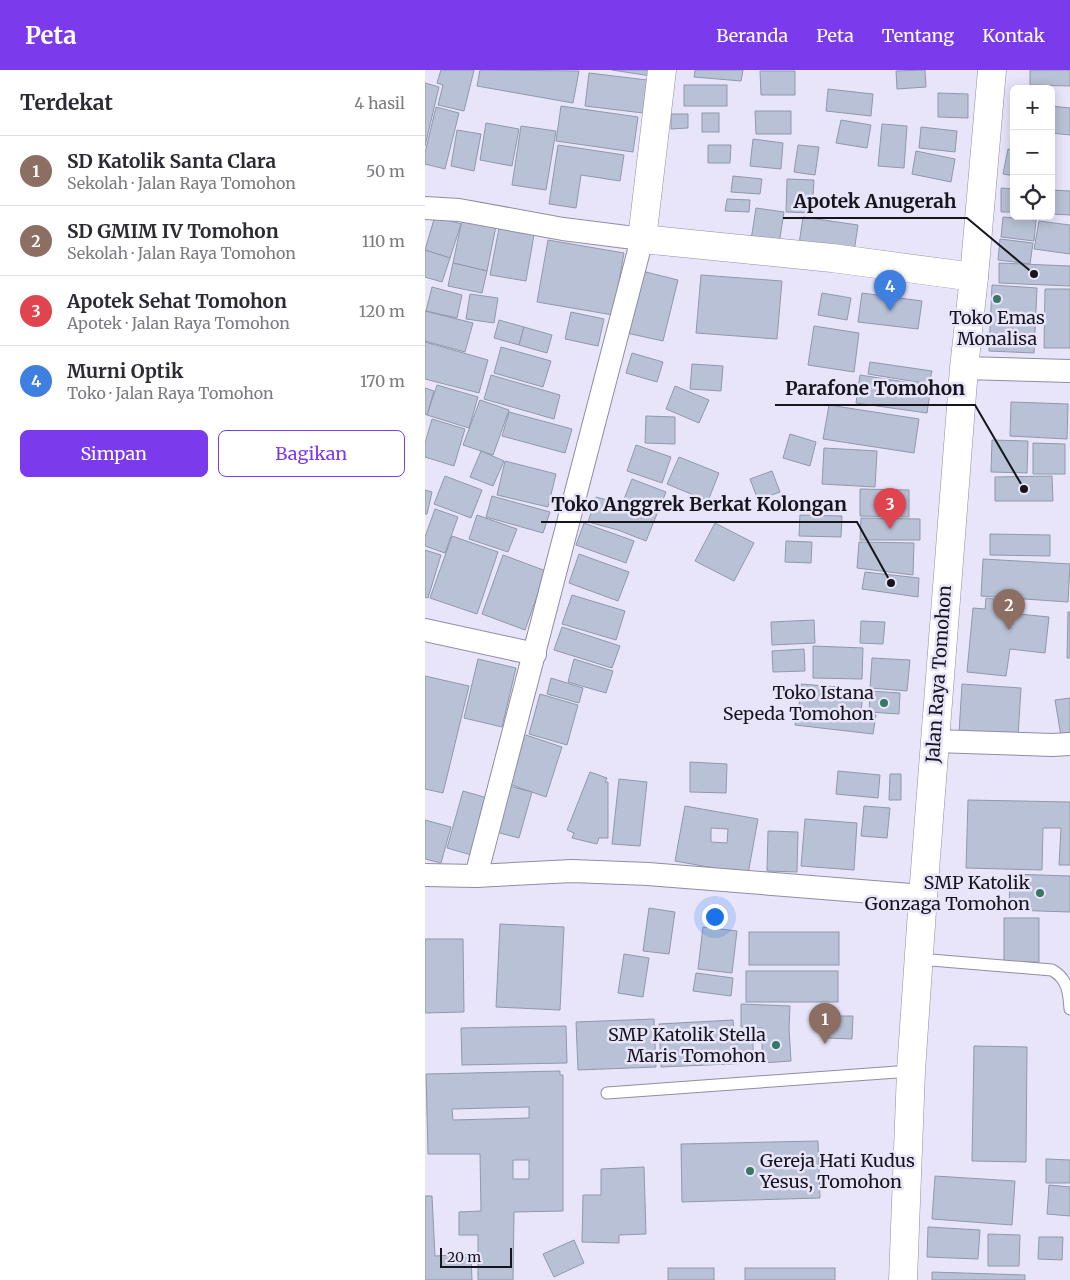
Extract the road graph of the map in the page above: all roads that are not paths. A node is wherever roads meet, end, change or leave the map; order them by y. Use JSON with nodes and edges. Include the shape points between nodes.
{"nodes":[{"id":1,"x":662,"y":70,"type":"edge"},
{"id":2,"x":992,"y":70,"type":"edge"},
{"id":3,"x":425,"y":208,"type":"edge"},
{"id":4,"x":642,"y":239,"type":"junction"},
{"id":5,"x":974,"y":277,"type":"junction"},
{"id":6,"x":964,"y":368,"type":"junction"},
{"id":7,"x":1070,"y":371,"type":"edge"},
{"id":8,"x":425,"y":630,"type":"edge"},
{"id":9,"x":535,"y":654,"type":"junction"},
{"id":10,"x":934,"y":741,"type":"junction"},
{"id":11,"x":1070,"y":744,"type":"edge"},
{"id":12,"x":425,"y":876,"type":"edge"},
{"id":13,"x":476,"y":876,"type":"junction"},
{"id":14,"x":923,"y":896,"type":"junction"},
{"id":15,"x":919,"y":959,"type":"junction"},
{"id":16,"x":1070,"y":1010,"type":"edge"},
{"id":17,"x":911,"y":1071,"type":"junction"},
{"id":18,"x":607,"y":1093,"type":"dead end"},
{"id":19,"x":903,"y":1280,"type":"edge"}],
"edges":[{"from":1,"to":4,"type":"main road"},
{"from":2,"to":5,"type":"main road","name":"Jalan Raya Tomohon"},
{"from":3,"to":4,"type":"street","via":[[459,210]]},
{"from":4,"to":5,"type":"main road","via":[[833,258]]},
{"from":4,"to":9,"type":"street"},
{"from":5,"to":6,"type":"main road","name":"Jalan Raya Tomohon"},
{"from":6,"to":7,"type":"street"},
{"from":6,"to":10,"type":"main road","name":"Jalan Raya Tomohon"},
{"from":8,"to":9,"type":"street"},
{"from":9,"to":13,"type":"street"},
{"from":10,"to":11,"type":"street"},
{"from":10,"to":14,"type":"main road","name":"Jalan Raya Tomohon"},
{"from":12,"to":13,"type":"street"},
{"from":13,"to":14,"type":"street","via":[[572,871],[648,874]]},
{"from":14,"to":15,"type":"main road","name":"Jalan Raya Tomohon"},
{"from":15,"to":16,"type":"lane","via":[[1052,970],[1067,988]]},
{"from":15,"to":17,"type":"main road","name":"Jalan Raya Tomohon"},
{"from":17,"to":18,"type":"lane"},
{"from":17,"to":19,"type":"main road","name":"Jalan Raya Tomohon"}]}
